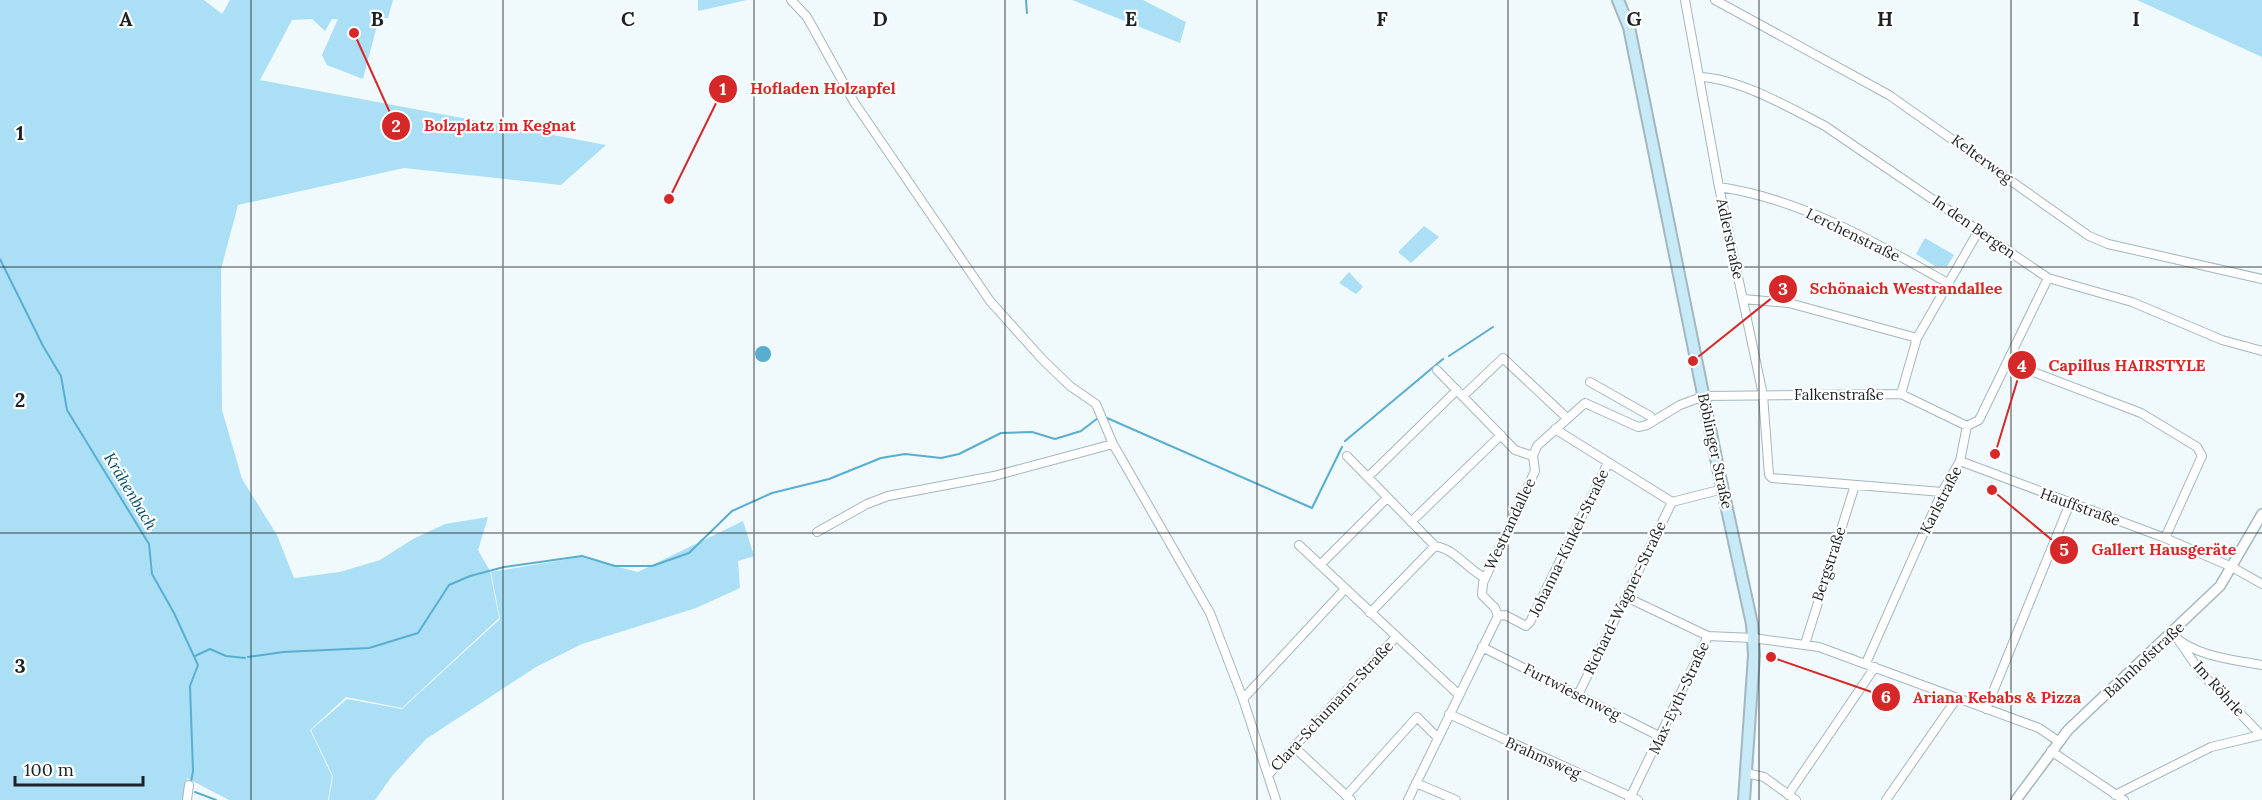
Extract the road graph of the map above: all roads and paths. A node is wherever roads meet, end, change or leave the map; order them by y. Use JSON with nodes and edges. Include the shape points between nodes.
{"nodes":[{"id":1,"x":790,"y":0,"type":"edge"},
{"id":2,"x":1618,"y":0,"type":"edge"},
{"id":3,"x":1685,"y":0,"type":"edge"},
{"id":4,"x":1715,"y":0,"type":"edge"},
{"id":5,"x":1699,"y":77,"type":"junction"},
{"id":6,"x":1719,"y":187,"type":"junction"},
{"id":7,"x":1979,"y":230,"type":"junction"},
{"id":8,"x":2048,"y":278,"type":"junction"},
{"id":9,"x":2262,"y":279,"type":"edge"},
{"id":10,"x":1948,"y":283,"type":"junction"},
{"id":11,"x":1743,"y":299,"type":"junction"},
{"id":12,"x":1917,"y":338,"type":"junction"},
{"id":13,"x":2262,"y":351,"type":"edge"},
{"id":14,"x":2007,"y":362,"type":"junction"},
{"id":15,"x":1437,"y":370,"type":"dead end"},
{"id":16,"x":1590,"y":382,"type":"dead end"},
{"id":17,"x":1460,"y":393,"type":"junction"},
{"id":18,"x":1901,"y":394,"type":"junction"},
{"id":19,"x":1763,"y":395,"type":"junction"},
{"id":20,"x":1704,"y":396,"type":"junction"},
{"id":21,"x":1650,"y":416,"type":"dead end"},
{"id":22,"x":1567,"y":418,"type":"junction"},
{"id":23,"x":1967,"y":426,"type":"junction"},
{"id":24,"x":1555,"y":429,"type":"junction"},
{"id":25,"x":1501,"y":435,"type":"junction"},
{"id":26,"x":1113,"y":444,"type":"junction"},
{"id":27,"x":1347,"y":456,"type":"dead end"},
{"id":28,"x":1533,"y":456,"type":"junction"},
{"id":29,"x":1960,"y":461,"type":"junction"},
{"id":30,"x":1608,"y":463,"type":"junction"},
{"id":31,"x":1368,"y":477,"type":"junction"},
{"id":32,"x":1855,"y":485,"type":"junction"},
{"id":33,"x":1723,"y":489,"type":"junction"},
{"id":34,"x":1942,"y":492,"type":"junction"},
{"id":35,"x":1387,"y":498,"type":"junction"},
{"id":36,"x":1672,"y":502,"type":"junction"},
{"id":37,"x":2070,"y":503,"type":"junction"},
{"id":38,"x":2262,"y":514,"type":"edge"},
{"id":39,"x":1411,"y":522,"type":"junction"},
{"id":40,"x":817,"y":532,"type":"dead end"},
{"id":41,"x":2166,"y":538,"type":"junction"},
{"id":42,"x":1299,"y":545,"type":"dead end"},
{"id":43,"x":1435,"y":546,"type":"junction"},
{"id":44,"x":1320,"y":565,"type":"junction"},
{"id":45,"x":2232,"y":567,"type":"junction"},
{"id":46,"x":1485,"y":578,"type":"junction"},
{"id":47,"x":2262,"y":584,"type":"edge"},
{"id":48,"x":1345,"y":589,"type":"junction"},
{"id":49,"x":1626,"y":597,"type":"junction"},
{"id":50,"x":1370,"y":613,"type":"junction"},
{"id":51,"x":1498,"y":616,"type":"junction"},
{"id":52,"x":1396,"y":636,"type":"junction"},
{"id":53,"x":1708,"y":636,"type":"junction"},
{"id":54,"x":2175,"y":637,"type":"junction"},
{"id":55,"x":1754,"y":638,"type":"junction"},
{"id":56,"x":1804,"y":644,"type":"junction"},
{"id":57,"x":1482,"y":647,"type":"junction"},
{"id":58,"x":1866,"y":663,"type":"junction"},
{"id":59,"x":2262,"y":666,"type":"edge"},
{"id":60,"x":1875,"y":667,"type":"junction"},
{"id":61,"x":1458,"y":694,"type":"junction"},
{"id":62,"x":1578,"y":695,"type":"junction"},
{"id":63,"x":1957,"y":698,"type":"junction"},
{"id":64,"x":1243,"y":699,"type":"junction"},
{"id":65,"x":1986,"y":710,"type":"junction"},
{"id":66,"x":1449,"y":714,"type":"junction"},
{"id":67,"x":2261,"y":735,"type":"edge"},
{"id":68,"x":1661,"y":737,"type":"junction"},
{"id":69,"x":1438,"y":738,"type":"junction"},
{"id":70,"x":2058,"y":741,"type":"junction"},
{"id":71,"x":1294,"y":747,"type":"junction"},
{"id":72,"x":2051,"y":751,"type":"junction"},
{"id":73,"x":1746,"y":773,"type":"junction"},
{"id":74,"x":1268,"y":775,"type":"junction"},
{"id":75,"x":1416,"y":783,"type":"junction"},
{"id":76,"x":189,"y":785,"type":"dead end"},
{"id":77,"x":1788,"y":795,"type":"junction"},
{"id":78,"x":2115,"y":795,"type":"junction"},
{"id":79,"x":1348,"y":798,"type":"edge"},
{"id":80,"x":1632,"y":799,"type":"edge"},
{"id":81,"x":187,"y":800,"type":"edge"},
{"id":82,"x":1276,"y":800,"type":"edge"},
{"id":83,"x":1408,"y":800,"type":"edge"},
{"id":84,"x":1456,"y":800,"type":"edge"},
{"id":85,"x":1744,"y":800,"type":"edge"},
{"id":86,"x":1796,"y":800,"type":"edge"},
{"id":87,"x":1886,"y":800,"type":"edge"},
{"id":88,"x":2016,"y":800,"type":"edge"},
{"id":89,"x":2124,"y":800,"type":"edge"}],
"edges":[{"from":1,"to":26,"type":"street","via":[[807,17],[854,102],[990,301],[1042,359],[1096,404]]},
{"from":2,"to":20,"type":"main road","name":"Böblinger Straße","via":[[1629,27]]},
{"from":3,"to":5,"type":"street","name":"Adlerstraße"},
{"from":4,"to":9,"type":"street","name":"Kelterweg","via":[[1888,95],[2089,236],[2108,244]]},
{"from":5,"to":6,"type":"street","name":"Adlerstraße"},
{"from":5,"to":7,"type":"street","name":"In den Bergen","via":[[1715,78],[1787,106],[1825,126]]},
{"from":6,"to":10,"type":"street","name":"Lerchenstraße","via":[[1745,191],[1838,224]]},
{"from":6,"to":11,"type":"street","name":"Adlerstraße"},
{"from":7,"to":8,"type":"street","name":"In den Bergen"},
{"from":7,"to":10,"type":"street"},
{"from":8,"to":13,"type":"street","name":"In den Bergen","via":[[2132,302],[2222,340]]},
{"from":8,"to":14,"type":"street"},
{"from":10,"to":12,"type":"street"},
{"from":11,"to":12,"type":"street","via":[[1789,303]]},
{"from":11,"to":19,"type":"street","name":"Adlerstraße"},
{"from":12,"to":18,"type":"street"},
{"from":14,"to":23,"type":"street","via":[[1979,420]]},
{"from":14,"to":41,"type":"street","via":[[2141,413],[2197,447],[2202,456]]},
{"from":15,"to":17,"type":"street"},
{"from":16,"to":21,"type":"street"},
{"from":17,"to":22,"type":"street","via":[[1503,358]]},
{"from":17,"to":25,"type":"street"},
{"from":17,"to":31,"type":"street"},
{"from":18,"to":19,"type":"street","name":"Falkenstraße"},
{"from":18,"to":23,"type":"street","name":"Falkenstraße"},
{"from":19,"to":20,"type":"street","name":"Falkenstraße"},
{"from":19,"to":32,"type":"street","name":"Adlerstraße","via":[[1768,471],[1772,478]]},
{"from":20,"to":22,"type":"street","name":"Westrandallee","via":[[1647,425],[1629,424],[1590,403],[1579,405]]},
{"from":20,"to":33,"type":"main road","name":"Böblinger Straße"},
{"from":22,"to":24,"type":"street","name":"Westrandallee"},
{"from":23,"to":29,"type":"street","name":"Karlstraße"},
{"from":24,"to":28,"type":"street","name":"Westrandallee","via":[[1537,446]]},
{"from":24,"to":30,"type":"street"},
{"from":25,"to":28,"type":"street","via":[[1515,450]]},
{"from":25,"to":39,"type":"street"},
{"from":26,"to":40,"type":"street","via":[[994,476],[888,496]]},
{"from":26,"to":64,"type":"street","via":[[1210,612]]},
{"from":27,"to":31,"type":"street"},
{"from":28,"to":46,"type":"street","name":"Westrandallee","via":[[1535,471]]},
{"from":29,"to":34,"type":"street","name":"Karlstraße"},
{"from":29,"to":37,"type":"street","name":"Hauffstraße"},
{"from":30,"to":36,"type":"street"},
{"from":30,"to":51,"type":"street","name":"Johanna-Kinkel-Straße","via":[[1530,622],[1526,626],[1505,615]]},
{"from":31,"to":35,"type":"street"},
{"from":32,"to":34,"type":"street"},
{"from":32,"to":56,"type":"street","name":"Bergstraße"},
{"from":33,"to":36,"type":"street"},
{"from":33,"to":55,"type":"main road","name":"Böblinger Straße"},
{"from":34,"to":58,"type":"street","name":"Karlstraße"},
{"from":35,"to":39,"type":"street"},
{"from":35,"to":44,"type":"street"},
{"from":36,"to":49,"type":"street","name":"Richard-Wagner-Straße"},
{"from":37,"to":41,"type":"street","name":"Hauffstraße"},
{"from":37,"to":65,"type":"street"},
{"from":38,"to":45,"type":"street","name":"Bahnhofstraße"},
{"from":39,"to":43,"type":"street"},
{"from":41,"to":45,"type":"street","name":"Hauffstraße"},
{"from":42,"to":44,"type":"street","name":"Clara-Schumann-Straße"},
{"from":43,"to":46,"type":"street","via":[[1447,548],[1470,571]]},
{"from":43,"to":50,"type":"street"},
{"from":44,"to":48,"type":"street","name":"Clara-Schumann-Straße"},
{"from":45,"to":47,"type":"street","name":"Hauffstraße"},
{"from":45,"to":54,"type":"street","name":"Bahnhofstraße"},
{"from":46,"to":51,"type":"street","name":"Westrandallee","via":[[1482,595]]},
{"from":48,"to":50,"type":"street","name":"Clara-Schumann-Straße"},
{"from":48,"to":64,"type":"street"},
{"from":49,"to":53,"type":"street"},
{"from":49,"to":62,"type":"street","name":"Richard-Wagner-Straße"},
{"from":50,"to":52,"type":"street","name":"Clara-Schumann-Straße"},
{"from":51,"to":57,"type":"street"},
{"from":52,"to":61,"type":"street","name":"Clara-Schumann-Straße"},
{"from":52,"to":71,"type":"street","name":"Clara-Schumann-Straße"},
{"from":53,"to":55,"type":"street","name":"Max-Eyth-Straße"},
{"from":53,"to":68,"type":"street","name":"Max-Eyth-Straße"},
{"from":54,"to":59,"type":"street","name":"Im Röhrle","via":[[2199,651]]},
{"from":54,"to":67,"type":"street","name":"Im Röhrle","via":[[2201,674]]},
{"from":54,"to":70,"type":"street","name":"Bahnhofstraße"},
{"from":55,"to":56,"type":"street","name":"Max-Eyth-Straße"},
{"from":55,"to":73,"type":"main road","name":"Böblinger Straße"},
{"from":56,"to":58,"type":"street","name":"Max-Eyth-Straße"},
{"from":57,"to":61,"type":"street"},
{"from":57,"to":62,"type":"street","name":"Furtwiesenweg"},
{"from":58,"to":60,"type":"street","name":"Max-Eyth-Straße"},
{"from":60,"to":63,"type":"street","name":"Max-Eyth-Straße"},
{"from":60,"to":77,"type":"street"},
{"from":61,"to":66,"type":"street"},
{"from":62,"to":68,"type":"street","name":"Furtwiesenweg"},
{"from":63,"to":65,"type":"street","name":"Max-Eyth-Straße"},
{"from":63,"to":87,"type":"street"},
{"from":64,"to":74,"type":"street"},
{"from":65,"to":70,"type":"street","name":"Max-Eyth-Straße","via":[[2039,728]]},
{"from":66,"to":69,"type":"street"},
{"from":66,"to":80,"type":"street","name":"Brahmsweg"},
{"from":67,"to":78,"type":"street","via":[[2211,747]]},
{"from":68,"to":80,"type":"street","name":"Max-Eyth-Straße"},
{"from":69,"to":75,"type":"street"},
{"from":69,"to":79,"type":"street","via":[[1417,717]]},
{"from":70,"to":72,"type":"street","name":"Bahnhofstraße"},
{"from":71,"to":74,"type":"street","name":"Clara-Schumann-Straße"},
{"from":71,"to":79,"type":"street"},
{"from":72,"to":78,"type":"street"},
{"from":72,"to":88,"type":"street","name":"Bahnhofstraße"},
{"from":73,"to":77,"type":"street","via":[[1764,777]]},
{"from":73,"to":85,"type":"main road","name":"Böblinger Straße"},
{"from":74,"to":82,"type":"street"},
{"from":75,"to":83,"type":"street"},
{"from":75,"to":84,"type":"street"},
{"from":76,"to":81,"type":"street"},
{"from":77,"to":86,"type":"street"},
{"from":78,"to":89,"type":"street"}]}
